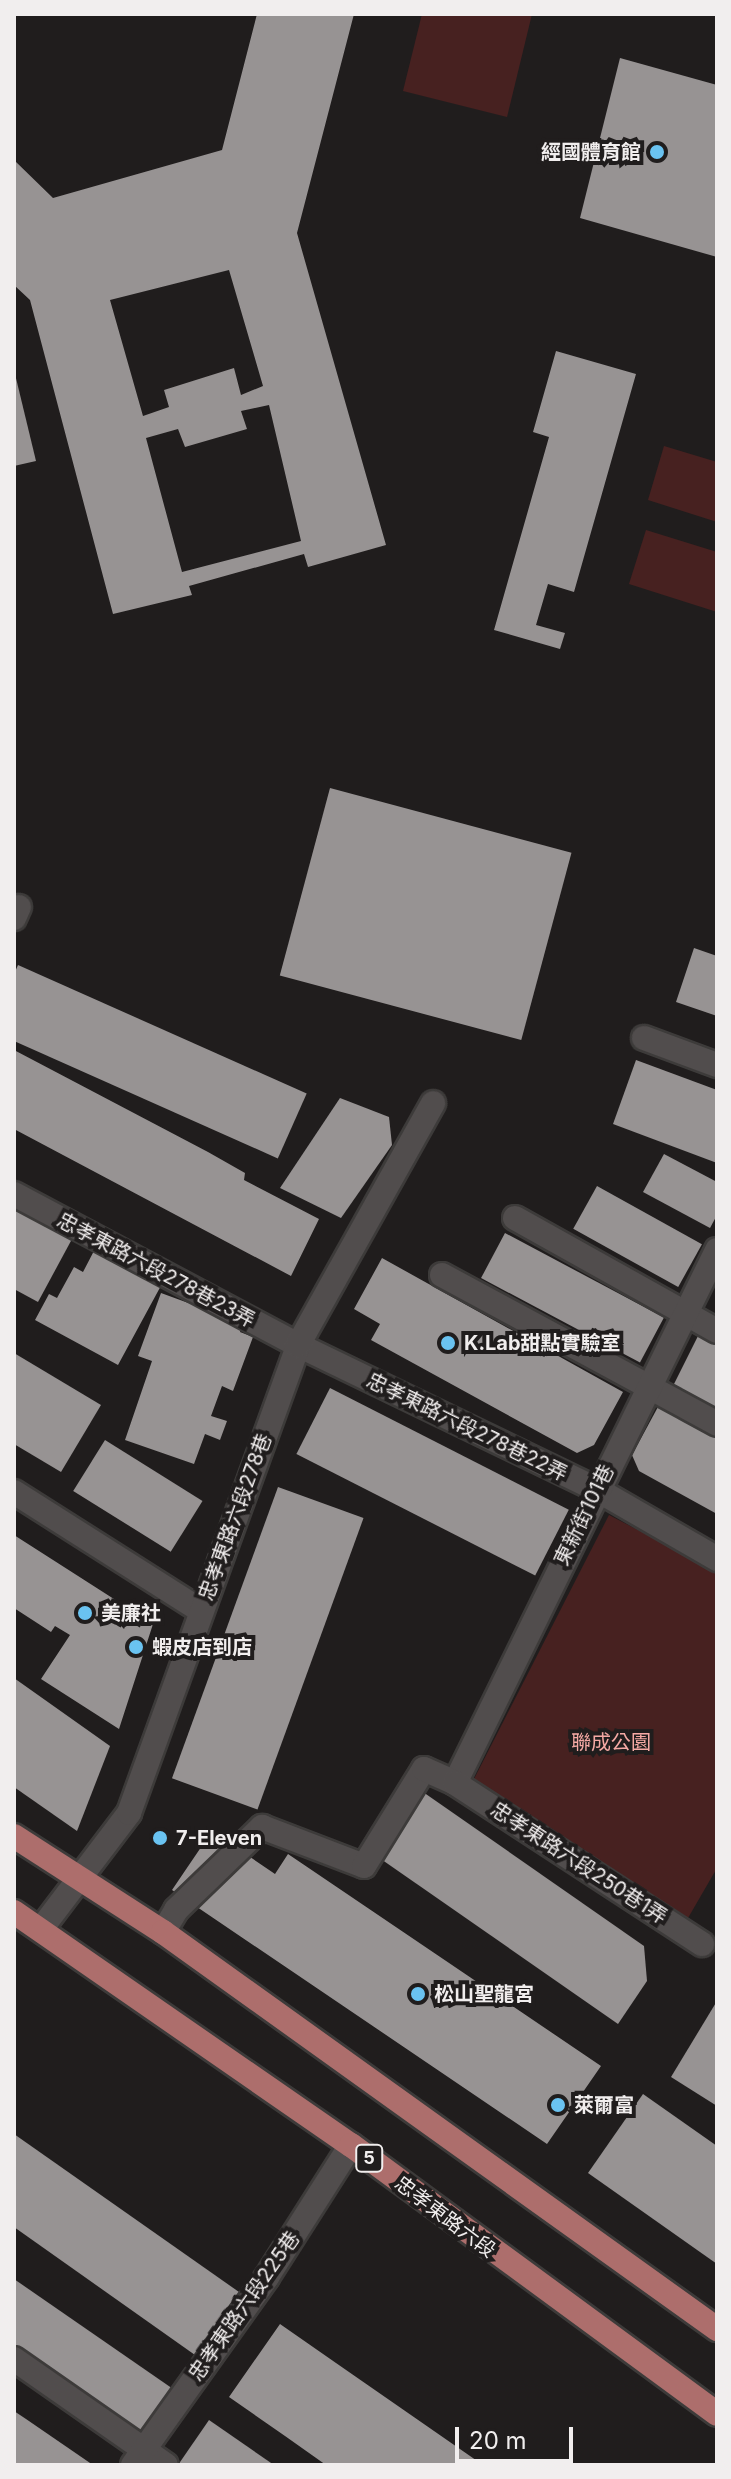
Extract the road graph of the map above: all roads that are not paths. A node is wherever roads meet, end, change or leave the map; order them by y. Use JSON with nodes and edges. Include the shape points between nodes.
{"nodes":[{"id":1,"x":644,"y":1038,"type":"dead end"},
{"id":2,"x":717,"y":1065,"type":"edge"},
{"id":3,"x":433,"y":1103,"type":"dead end"},
{"id":4,"x":14,"y":1194,"type":"edge"},
{"id":5,"x":515,"y":1218,"type":"dead end"},
{"id":6,"x":717,"y":1250,"type":"edge"},
{"id":7,"x":442,"y":1275,"type":"dead end"},
{"id":8,"x":684,"y":1313,"type":"junction"},
{"id":9,"x":717,"y":1331,"type":"edge"},
{"id":10,"x":298,"y":1345,"type":"junction"},
{"id":11,"x":647,"y":1387,"type":"junction"},
{"id":12,"x":717,"y":1424,"type":"edge"},
{"id":13,"x":596,"y":1489,"type":"junction"},
{"id":14,"x":14,"y":1492,"type":"edge"},
{"id":15,"x":717,"y":1559,"type":"edge"},
{"id":16,"x":200,"y":1610,"type":"junction"},
{"id":17,"x":455,"y":1783,"type":"junction"},
{"id":18,"x":14,"y":1836,"type":"edge"},
{"id":19,"x":77,"y":1879,"type":"junction"},
{"id":20,"x":14,"y":1912,"type":"edge"},
{"id":21,"x":41,"y":1929,"type":"junction"},
{"id":22,"x":163,"y":1932,"type":"junction"},
{"id":23,"x":702,"y":1944,"type":"dead end"},
{"id":24,"x":351,"y":2145,"type":"junction"},
{"id":25,"x":717,"y":2329,"type":"edge"},
{"id":26,"x":14,"y":2359,"type":"edge"},
{"id":27,"x":717,"y":2414,"type":"edge"},
{"id":28,"x":138,"y":2457,"type":"edge"},
{"id":29,"x":166,"y":2465,"type":"edge"}],
"edges":[{"from":1,"to":2,"type":"street"},
{"from":3,"to":10,"type":"street","name":"忠孝東路六段278巷"},
{"from":4,"to":10,"type":"street","name":"忠孝東路六段278巷23弄"},
{"from":5,"to":8,"type":"street"},
{"from":6,"to":8,"type":"street","name":"東新街101巷"},
{"from":7,"to":11,"type":"street"},
{"from":8,"to":9,"type":"street"},
{"from":8,"to":11,"type":"street","name":"東新街101巷"},
{"from":10,"to":13,"type":"street","name":"忠孝東路六段278巷22弄"},
{"from":10,"to":16,"type":"street","name":"忠孝東路六段278巷"},
{"from":11,"to":12,"type":"street"},
{"from":11,"to":13,"type":"street","name":"東新街101巷"},
{"from":13,"to":15,"type":"street","name":"忠孝東路六段278巷22弄"},
{"from":13,"to":17,"type":"street","name":"東新街101巷"},
{"from":14,"to":16,"type":"street"},
{"from":16,"to":19,"type":"street","name":"忠孝東路六段278巷","via":[[129,1813]]},
{"from":17,"to":22,"type":"street","name":"忠孝東路六段250巷1弄","via":[[424,1769],[364,1866],[262,1827],[176,1910]]},
{"from":17,"to":23,"type":"street","name":"忠孝東路六段250巷1弄"},
{"from":18,"to":19,"type":"main road"},
{"from":19,"to":21,"type":"street","name":"忠孝東路六段278巷"},
{"from":19,"to":22,"type":"main road"},
{"from":20,"to":21,"type":"main road","name":"忠孝東路六段","number":"5"},
{"from":21,"to":24,"type":"main road","name":"忠孝東路六段","number":"5"},
{"from":22,"to":25,"type":"main road"},
{"from":24,"to":27,"type":"main road","name":"忠孝東路六段","number":"5"},
{"from":24,"to":28,"type":"street","name":"忠孝東路六段225巷","via":[[267,2277]]},
{"from":26,"to":28,"type":"street"},
{"from":28,"to":29,"type":"street"}]}
